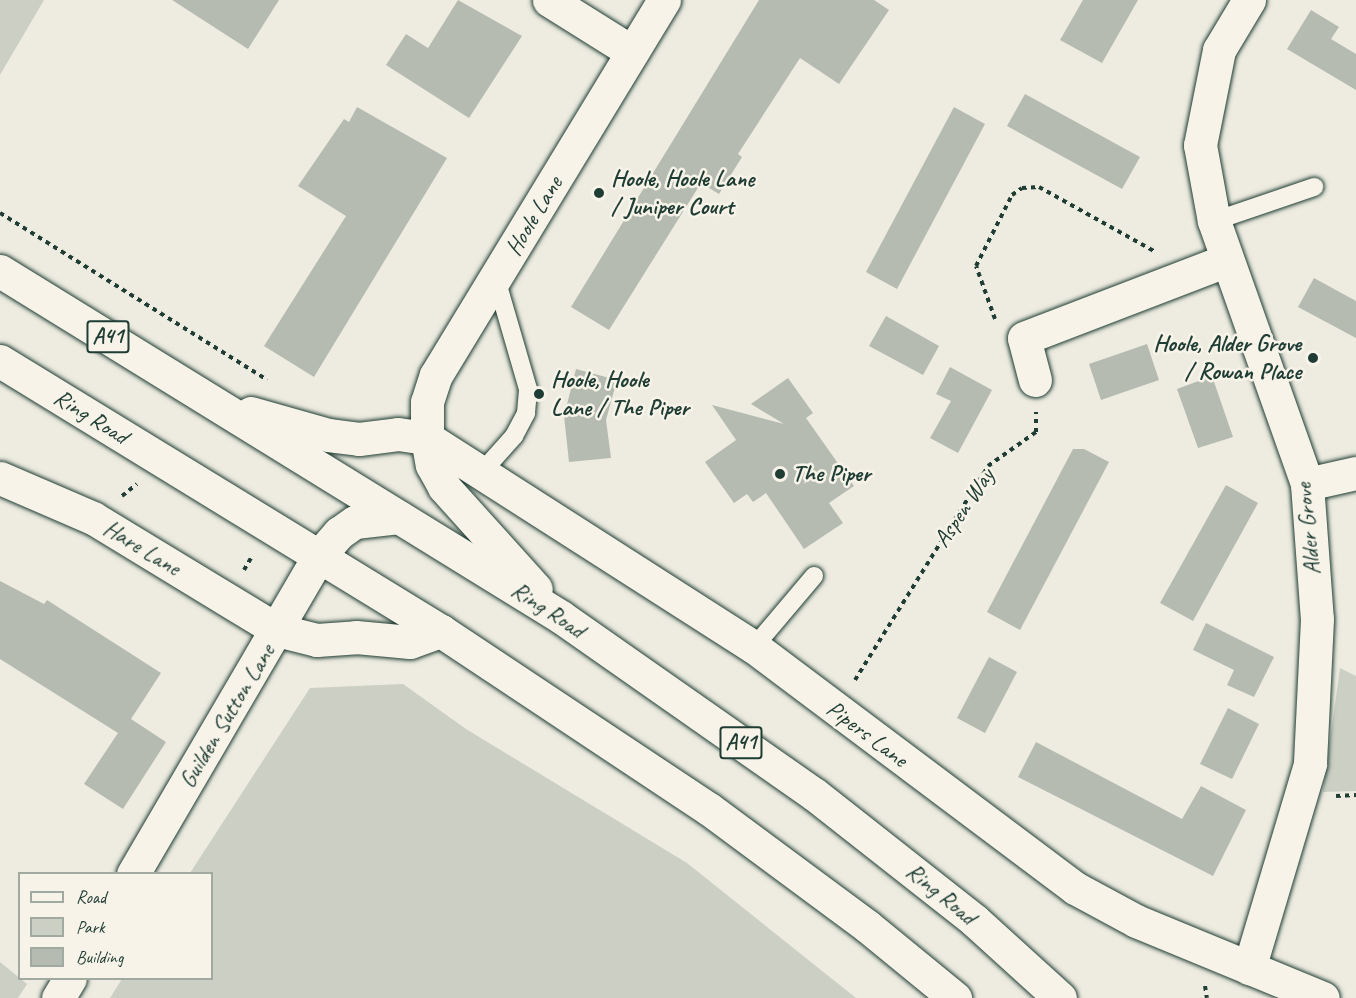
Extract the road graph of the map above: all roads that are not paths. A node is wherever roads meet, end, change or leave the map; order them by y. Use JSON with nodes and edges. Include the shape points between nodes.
{"nodes":[{"id":1,"x":549,"y":0,"type":"edge"},
{"id":2,"x":664,"y":0,"type":"edge"},
{"id":3,"x":1249,"y":0,"type":"edge"},
{"id":4,"x":632,"y":52,"type":"junction"},
{"id":5,"x":1314,"y":188,"type":"dead end"},
{"id":6,"x":1214,"y":221,"type":"junction"},
{"id":7,"x":1227,"y":260,"type":"junction"},
{"id":8,"x":0,"y":271,"type":"edge"},
{"id":9,"x":496,"y":279,"type":"junction"},
{"id":10,"x":0,"y":361,"type":"edge"},
{"id":11,"x":1035,"y":380,"type":"road end"},
{"id":12,"x":217,"y":403,"type":"junction"},
{"id":13,"x":427,"y":438,"type":"junction"},
{"id":14,"x":481,"y":472,"type":"junction"},
{"id":15,"x":1356,"y":473,"type":"edge"},
{"id":16,"x":0,"y":478,"type":"edge"},
{"id":17,"x":1307,"y":484,"type":"junction"},
{"id":18,"x":399,"y":517,"type":"junction"},
{"id":19,"x":318,"y":557,"type":"junction"},
{"id":20,"x":814,"y":576,"type":"dead end"},
{"id":21,"x":561,"y":616,"type":"junction"},
{"id":22,"x":277,"y":630,"type":"junction"},
{"id":23,"x":441,"y":631,"type":"junction"},
{"id":24,"x":754,"y":647,"type":"junction"},
{"id":25,"x":134,"y":872,"type":"edge"},
{"id":26,"x":1249,"y":968,"type":"junction"},
{"id":27,"x":69,"y":980,"type":"edge"},
{"id":28,"x":58,"y":998,"type":"edge"},
{"id":29,"x":955,"y":998,"type":"edge"},
{"id":30,"x":1060,"y":998,"type":"edge"},
{"id":31,"x":1323,"y":998,"type":"edge"}],
"edges":[{"from":1,"to":4,"type":"main road"},
{"from":2,"to":4,"type":"main road","name":"Hoole Lane"},
{"from":3,"to":6,"type":"main road","name":"Alder Grove","via":[[1219,50],[1200,145]]},
{"from":4,"to":9,"type":"main road","name":"Hoole Lane"},
{"from":5,"to":6,"type":"lane"},
{"from":6,"to":7,"type":"main road","name":"Alder Grove"},
{"from":7,"to":11,"type":"main road","via":[[1024,338]]},
{"from":7,"to":17,"type":"main road","name":"Alder Grove"},
{"from":8,"to":12,"type":"main road","name":"Ring Road","number":"A41"},
{"from":9,"to":13,"type":"main road","name":"Hoole Lane","via":[[436,375],[427,402]]},
{"from":9,"to":14,"type":"lane","via":[[528,389],[526,413],[514,436]]},
{"from":10,"to":19,"type":"main road","name":"Ring Road"},
{"from":12,"to":13,"type":"main road","via":[[328,435]]},
{"from":12,"to":18,"type":"main road","name":"Ring Road","number":"A41"},
{"from":13,"to":14,"type":"main road","name":"Pipers Lane"},
{"from":13,"to":21,"type":"main road","name":"Hoole Lane","via":[[432,465],[444,487]]},
{"from":14,"to":24,"type":"main road","name":"Pipers Lane"},
{"from":15,"to":17,"type":"main road"},
{"from":16,"to":22,"type":"main road","name":"Hare Lane","via":[[93,518]]},
{"from":17,"to":26,"type":"main road","name":"Alder Grove","via":[[1317,619],[1310,765]]},
{"from":18,"to":19,"type":"main road","name":"Guilden Sutton Lane","via":[[355,522],[339,533]]},
{"from":18,"to":21,"type":"main road","name":"Ring Road","number":"A41"},
{"from":19,"to":22,"type":"main road","name":"Guilden Sutton Lane"},
{"from":19,"to":23,"type":"main road","name":"Ring Road"},
{"from":20,"to":24,"type":"lane"},
{"from":21,"to":30,"type":"main road","name":"Ring Road","number":"A41","via":[[814,794],[974,920]]},
{"from":22,"to":23,"type":"main road","name":"Hare Lane","via":[[317,640],[356,637],[410,642]]},
{"from":22,"to":25,"type":"main road","name":"Guilden Sutton Lane"},
{"from":23,"to":29,"type":"main road","name":"Ring Road","via":[[709,808],[867,926]]},
{"from":24,"to":26,"type":"main road","name":"Pipers Lane","via":[[1075,888],[1136,921]]},
{"from":26,"to":31,"type":"main road","name":"Pipers Lane"},
{"from":27,"to":28,"type":"main road"}]}
